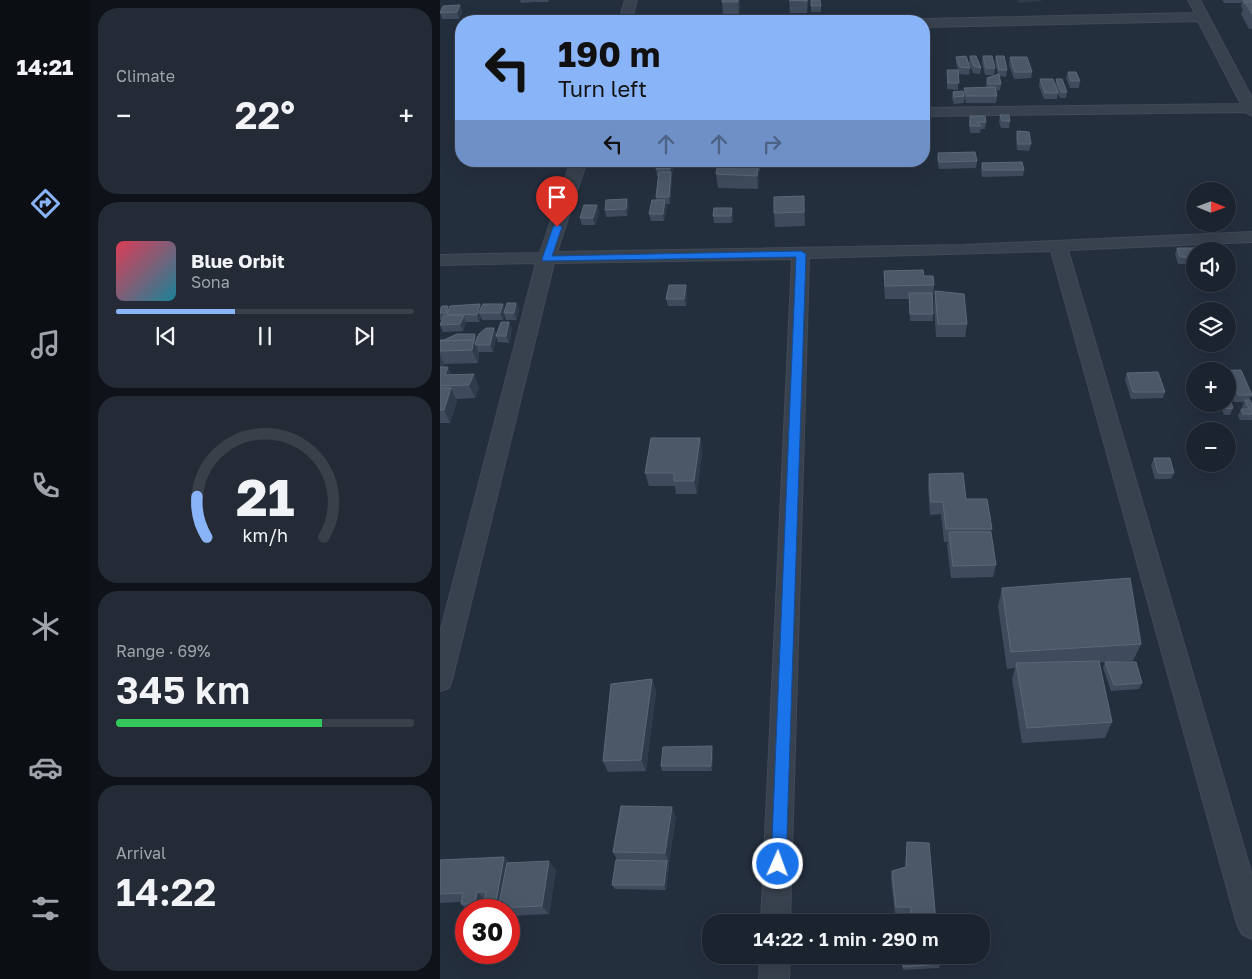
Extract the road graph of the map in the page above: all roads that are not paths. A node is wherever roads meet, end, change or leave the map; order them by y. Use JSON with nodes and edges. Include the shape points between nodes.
{"nodes":[{"id":1,"x":632,"y":0,"type":"edge"},
{"id":2,"x":1194,"y":0,"type":"edge"},
{"id":3,"x":627,"y":15,"type":"edge"},
{"id":4,"x":1203,"y":17,"type":"junction"},
{"id":5,"x":930,"y":23,"type":"edge"},
{"id":6,"x":1251,"y":110,"type":"edge"},
{"id":7,"x":930,"y":112,"type":"edge"},
{"id":8,"x":577,"y":167,"type":"edge"},
{"id":9,"x":1252,"y":237,"type":"edge"},
{"id":10,"x":1058,"y":246,"type":"junction"},
{"id":11,"x":801,"y":254,"type":"junction"},
{"id":12,"x":546,"y":259,"type":"junction"},
{"id":13,"x":440,"y":260,"type":"edge"},
{"id":14,"x":440,"y":680,"type":"edge"},
{"id":15,"x":776,"y":914,"type":"edge"},
{"id":16,"x":1252,"y":924,"type":"edge"},
{"id":17,"x":775,"y":964,"type":"edge"},
{"id":18,"x":774,"y":979,"type":"edge"}],
"edges":[{"from":1,"to":3,"type":"street"},
{"from":2,"to":4,"type":"street"},
{"from":4,"to":5,"type":"street"},
{"from":4,"to":6,"type":"street"},
{"from":6,"to":7,"type":"street"},
{"from":8,"to":12,"type":"street"},
{"from":9,"to":10,"type":"street"},
{"from":10,"to":11,"type":"street"},
{"from":10,"to":16,"type":"street"},
{"from":11,"to":12,"type":"street"},
{"from":11,"to":15,"type":"street"},
{"from":12,"to":13,"type":"street"},
{"from":12,"to":14,"type":"street"},
{"from":17,"to":18,"type":"street"}]}
